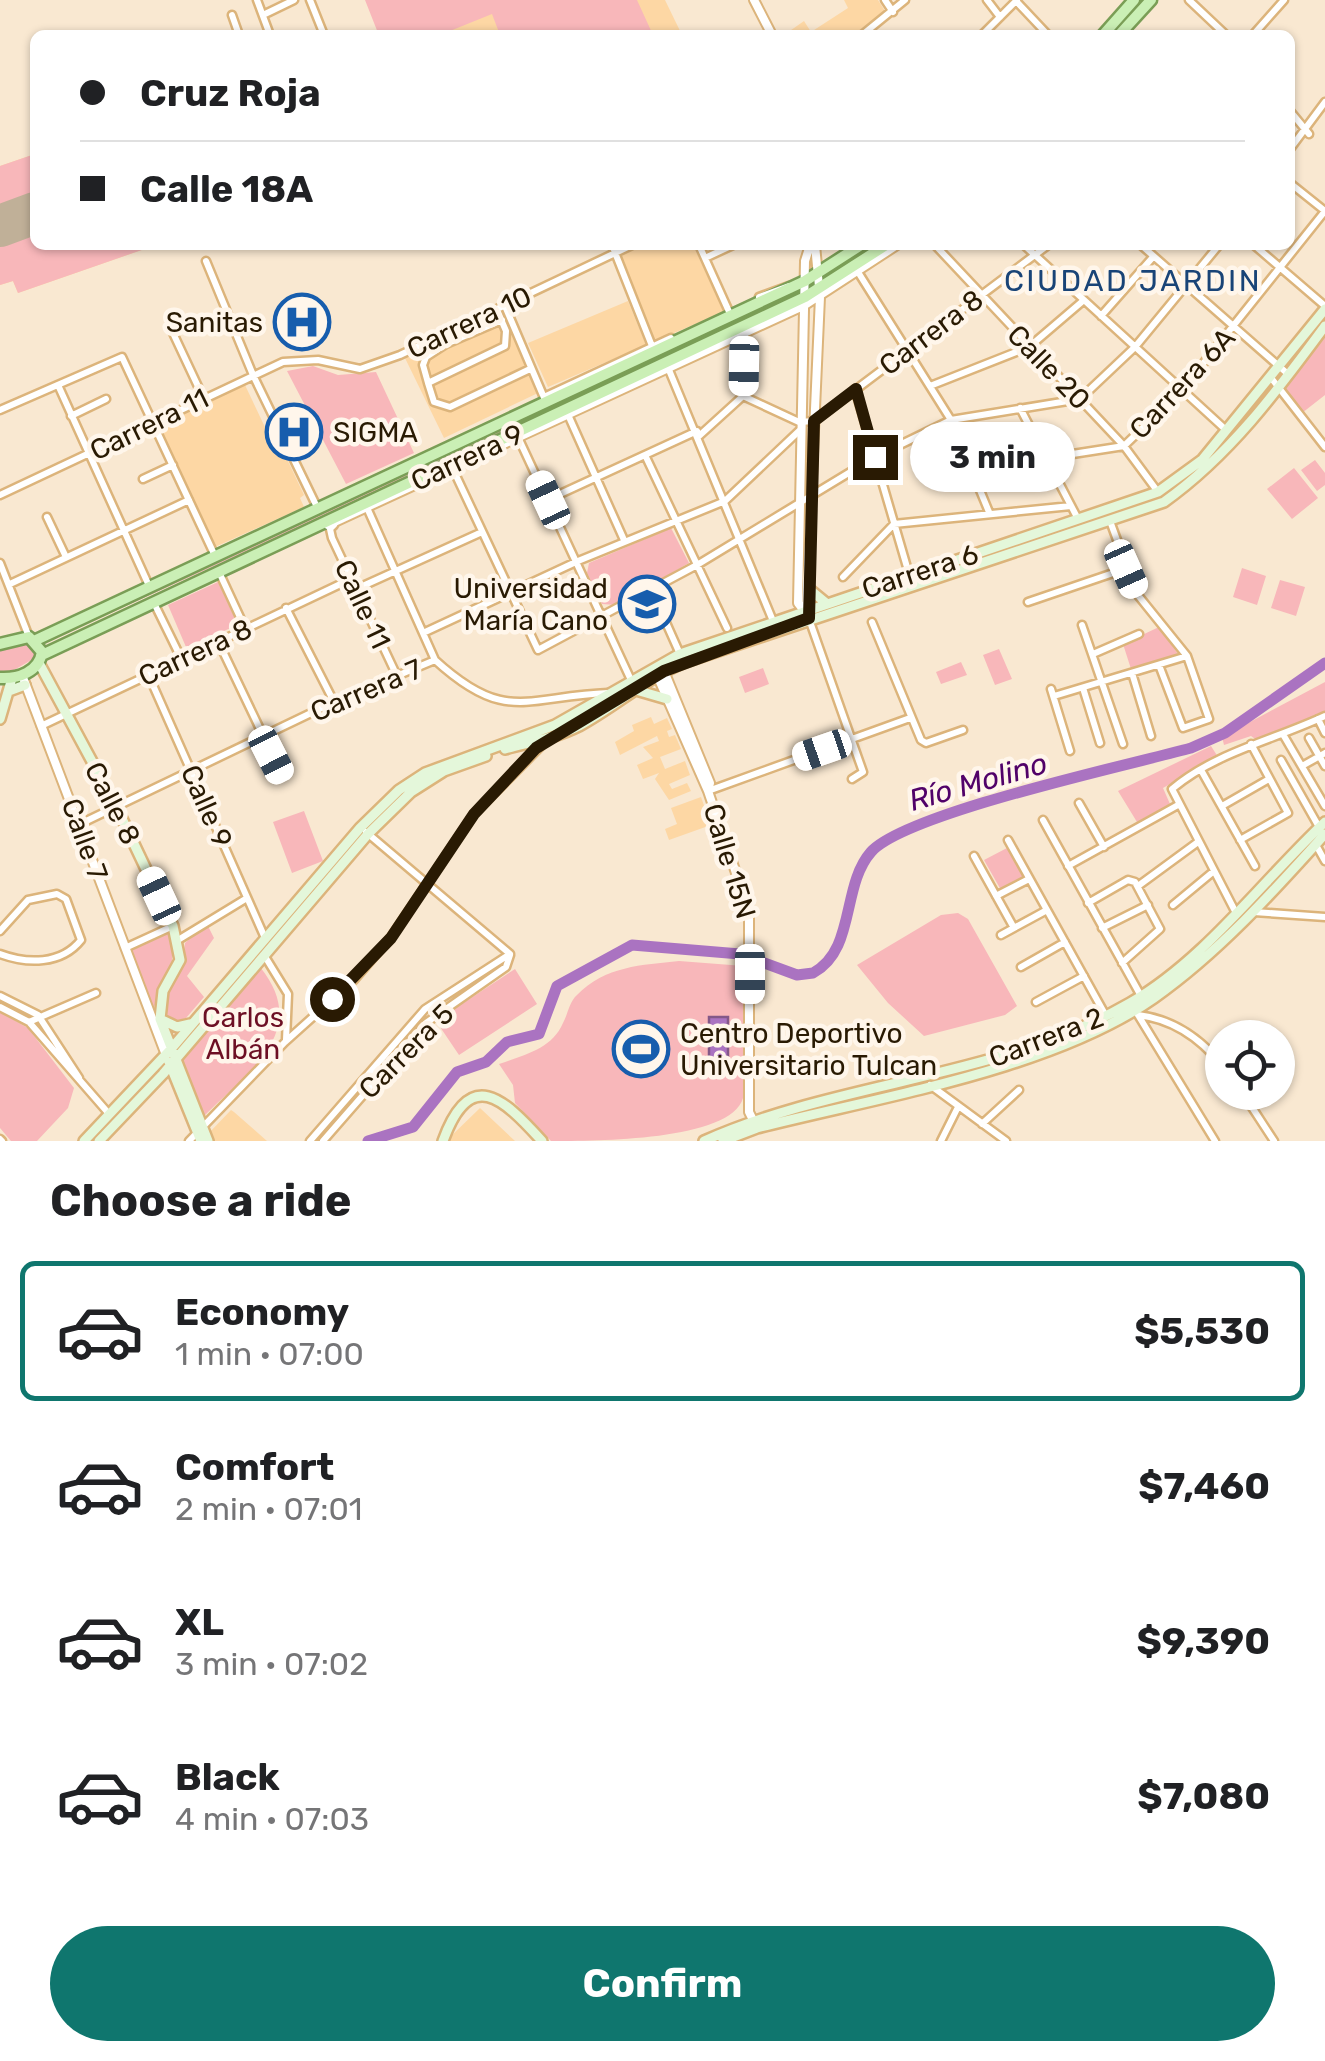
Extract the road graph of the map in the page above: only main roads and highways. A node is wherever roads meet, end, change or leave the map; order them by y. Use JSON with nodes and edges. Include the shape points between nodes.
{"nodes":[{"id":1,"x":1134,"y":0,"type":"edge"},
{"id":2,"x":1153,"y":0,"type":"edge"},
{"id":3,"x":1107,"y":30,"type":"edge"},
{"id":4,"x":1126,"y":30,"type":"edge"},
{"id":5,"x":854,"y":250,"type":"edge"},
{"id":6,"x":879,"y":250,"type":"edge"},
{"id":7,"x":1325,"y":308,"type":"edge"},
{"id":8,"x":1325,"y":326,"type":"edge"},
{"id":9,"x":1285,"y":371,"type":"junction"},
{"id":10,"x":1276,"y":383,"type":"junction"},
{"id":11,"x":482,"y":450,"type":"junction"},
{"id":12,"x":472,"y":462,"type":"road end"},
{"id":13,"x":810,"y":589,"type":"road end"},
{"id":14,"x":826,"y":602,"type":"junction"},
{"id":15,"x":808,"y":614,"type":"junction"},
{"id":16,"x":32,"y":638,"type":"junction"},
{"id":17,"x":0,"y":644,"type":"edge"},
{"id":18,"x":41,"y":659,"type":"junction"},
{"id":19,"x":659,"y":668,"type":"junction"},
{"id":20,"x":15,"y":679,"type":"edge"},
{"id":21,"x":632,"y":686,"type":"junction"},
{"id":22,"x":666,"y":699,"type":"road end"},
{"id":23,"x":0,"y":719,"type":"edge"},
{"id":24,"x":1323,"y":828,"type":"edge"},
{"id":25,"x":364,"y":831,"type":"junction"},
{"id":26,"x":160,"y":1019,"type":"junction"},
{"id":27,"x":194,"y":1023,"type":"junction"},
{"id":28,"x":170,"y":1057,"type":"junction"},
{"id":29,"x":755,"y":1124,"type":"junction"},
{"id":30,"x":202,"y":1136,"type":"edge"},
{"id":31,"x":84,"y":1141,"type":"edge"},
{"id":32,"x":99,"y":1141,"type":"edge"},
{"id":33,"x":443,"y":1141,"type":"edge"},
{"id":34,"x":542,"y":1141,"type":"edge"},
{"id":35,"x":704,"y":1141,"type":"edge"},
{"id":36,"x":723,"y":1141,"type":"edge"}],
"edges":[{"from":1,"to":3,"type":"main road"},
{"from":2,"to":4,"type":"main road"},
{"from":5,"to":16,"type":"main road","name":"Carrera 9","via":[[805,281]]},
{"from":6,"to":11,"type":"main road","name":"Carrera 9","via":[[805,301]]},
{"from":7,"to":9,"type":"main road","name":"Carrera 6"},
{"from":8,"to":9,"type":"main road","name":"Carrera 6"},
{"from":9,"to":10,"type":"main road","name":"Carrera 6"},
{"from":10,"to":14,"type":"main road","name":"Carrera 6","via":[[1202,460],[1158,492]]},
{"from":10,"to":15,"type":"main road","name":"Carrera 6","via":[[1207,472],[1164,502]]},
{"from":11,"to":12,"type":"main road"},
{"from":11,"to":18,"type":"main road","name":"Carrera 9"},
{"from":13,"to":14,"type":"main road"},
{"from":14,"to":15,"type":"main road","name":"Carrera 6"},
{"from":15,"to":19,"type":"main road","name":"Carrera 6"},
{"from":15,"to":19,"type":"main road","name":"Carrera 6","via":[[680,654]]},
{"from":16,"to":17,"type":"main road","name":"Carrera 9"},
{"from":16,"to":18,"type":"main road"},
{"from":18,"to":20,"type":"main road","name":"Carrera 9"},
{"from":18,"to":26,"type":"main road","name":"Calle 8","via":[[178,940],[180,960],[163,991]]},
{"from":19,"to":21,"type":"main road","name":"Carrera 6"},
{"from":20,"to":23,"type":"main road"},
{"from":21,"to":22,"type":"main road"},
{"from":21,"to":25,"type":"main road","name":"Carrera 6","via":[[548,740],[444,770]]},
{"from":21,"to":25,"type":"main road","name":"Carrera 6","via":[[555,726],[425,773],[399,790]]},
{"from":24,"to":29,"type":"main road","name":"Carrera 2","via":[[1141,996],[1106,1016],[1026,1048]]},
{"from":24,"to":29,"type":"main road","name":"Carrera 2","via":[[1316,845],[1253,912],[1136,1012],[1023,1058]]},
{"from":25,"to":27,"type":"main road","name":"Carrera 6"},
{"from":25,"to":28,"type":"main road","name":"Carrera 6"},
{"from":26,"to":27,"type":"main road","via":[[177,1027]]},
{"from":26,"to":28,"type":"main road"},
{"from":27,"to":28,"type":"main road","name":"Carrera 6"},
{"from":28,"to":30,"type":"main road"},
{"from":28,"to":30,"type":"main road"},
{"from":28,"to":31,"type":"main road","name":"Carrera 6"},
{"from":28,"to":32,"type":"main road","name":"Carrera 6"},
{"from":29,"to":35,"type":"main road","name":"Carrera 2"},
{"from":29,"to":36,"type":"main road","name":"Carrera 2"},
{"from":33,"to":34,"type":"main road","via":[[454,1112],[486,1095],[507,1102]]}]}
